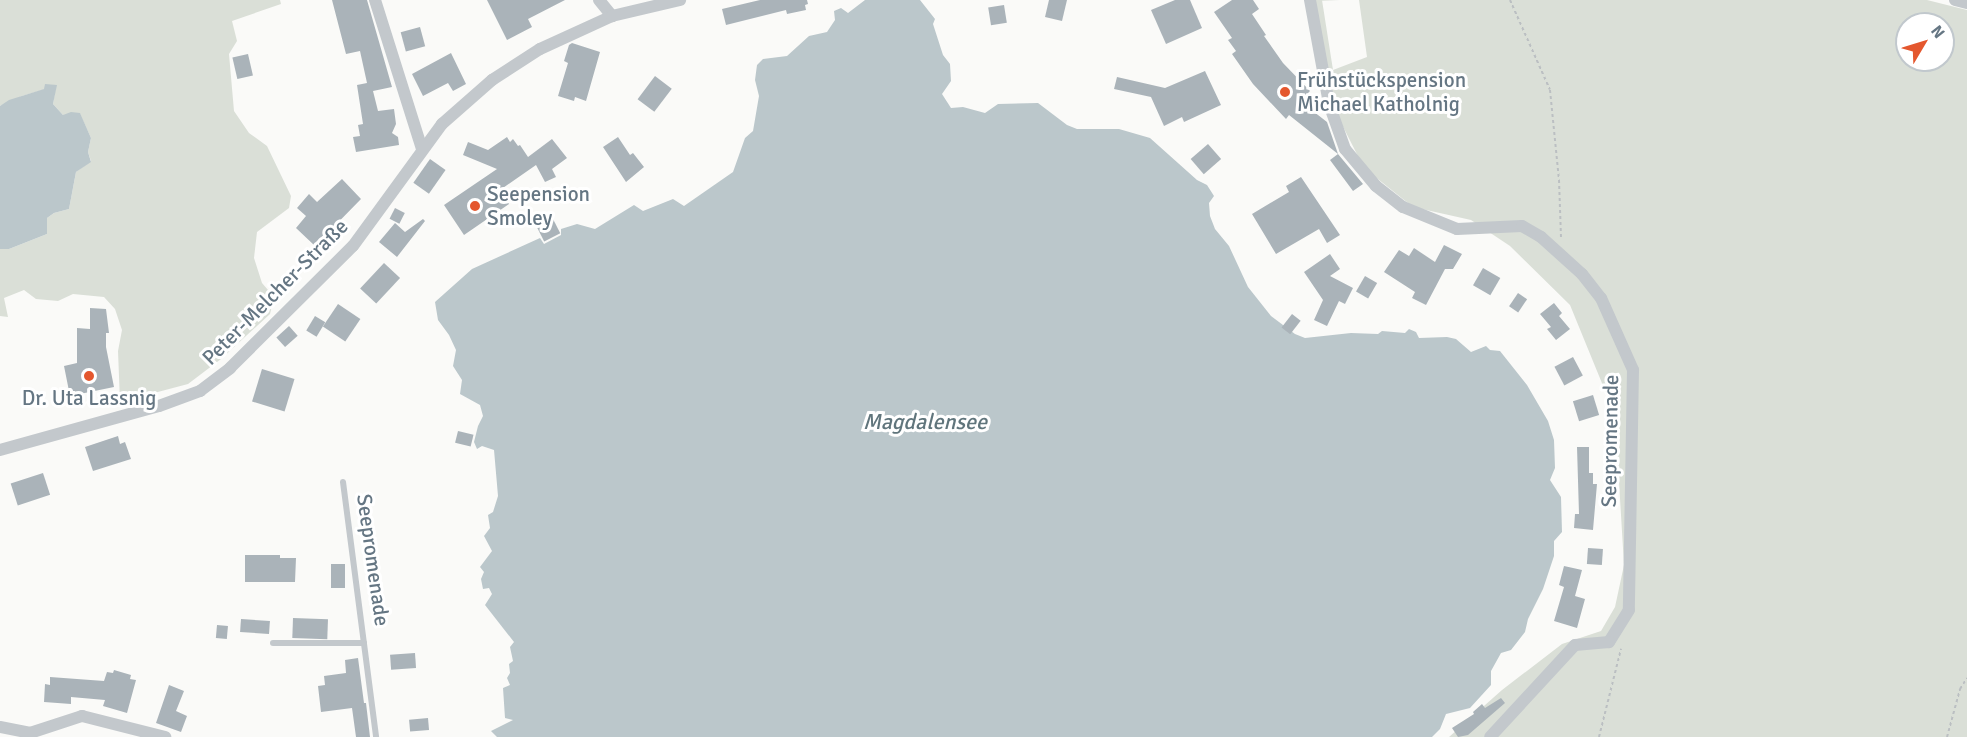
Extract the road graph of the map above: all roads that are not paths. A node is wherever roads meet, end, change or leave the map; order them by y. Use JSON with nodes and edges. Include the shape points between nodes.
{"nodes":[{"id":1,"x":375,"y":0,"type":"edge"},
{"id":2,"x":599,"y":0,"type":"edge"},
{"id":3,"x":680,"y":0,"type":"edge"},
{"id":4,"x":1310,"y":0,"type":"edge"},
{"id":5,"x":1955,"y":0,"type":"edge"},
{"id":6,"x":1967,"y":3,"type":"edge"},
{"id":7,"x":612,"y":16,"type":"junction"},
{"id":8,"x":422,"y":149,"type":"junction"},
{"id":9,"x":0,"y":450,"type":"edge"},
{"id":10,"x":342,"y":483,"type":"dead end"},
{"id":11,"x":273,"y":643,"type":"dead end"},
{"id":12,"x":364,"y":643,"type":"junction"},
{"id":13,"x":0,"y":727,"type":"edge"},
{"id":14,"x":165,"y":737,"type":"edge"},
{"id":15,"x":376,"y":737,"type":"edge"},
{"id":16,"x":1490,"y":737,"type":"edge"}],
"edges":[{"from":1,"to":8,"type":"street"},
{"from":2,"to":7,"type":"street"},
{"from":3,"to":7,"type":"street","name":"Peter-Melcher-Straße"},
{"from":4,"to":16,"type":"street","name":"Seepromenade","via":[[1329,104],[1345,149],[1376,186],[1402,207],[1457,230],[1522,226],[1542,237],[1601,298],[1633,370],[1629,610],[1609,642],[1575,645]]},
{"from":5,"to":6,"type":"street"},
{"from":7,"to":8,"type":"street","name":"Peter-Melcher-Straße","via":[[540,49],[492,80],[442,124]]},
{"from":8,"to":9,"type":"street","name":"Peter-Melcher-Straße","via":[[353,246],[230,368],[200,391]]},
{"from":10,"to":12,"type":"lane","name":"Seepromenade"},
{"from":11,"to":12,"type":"lane","name":"Seepromenade"},
{"from":12,"to":15,"type":"lane","name":"Seepromenade"},
{"from":13,"to":14,"type":"street","via":[[30,733],[82,716]]}]}
